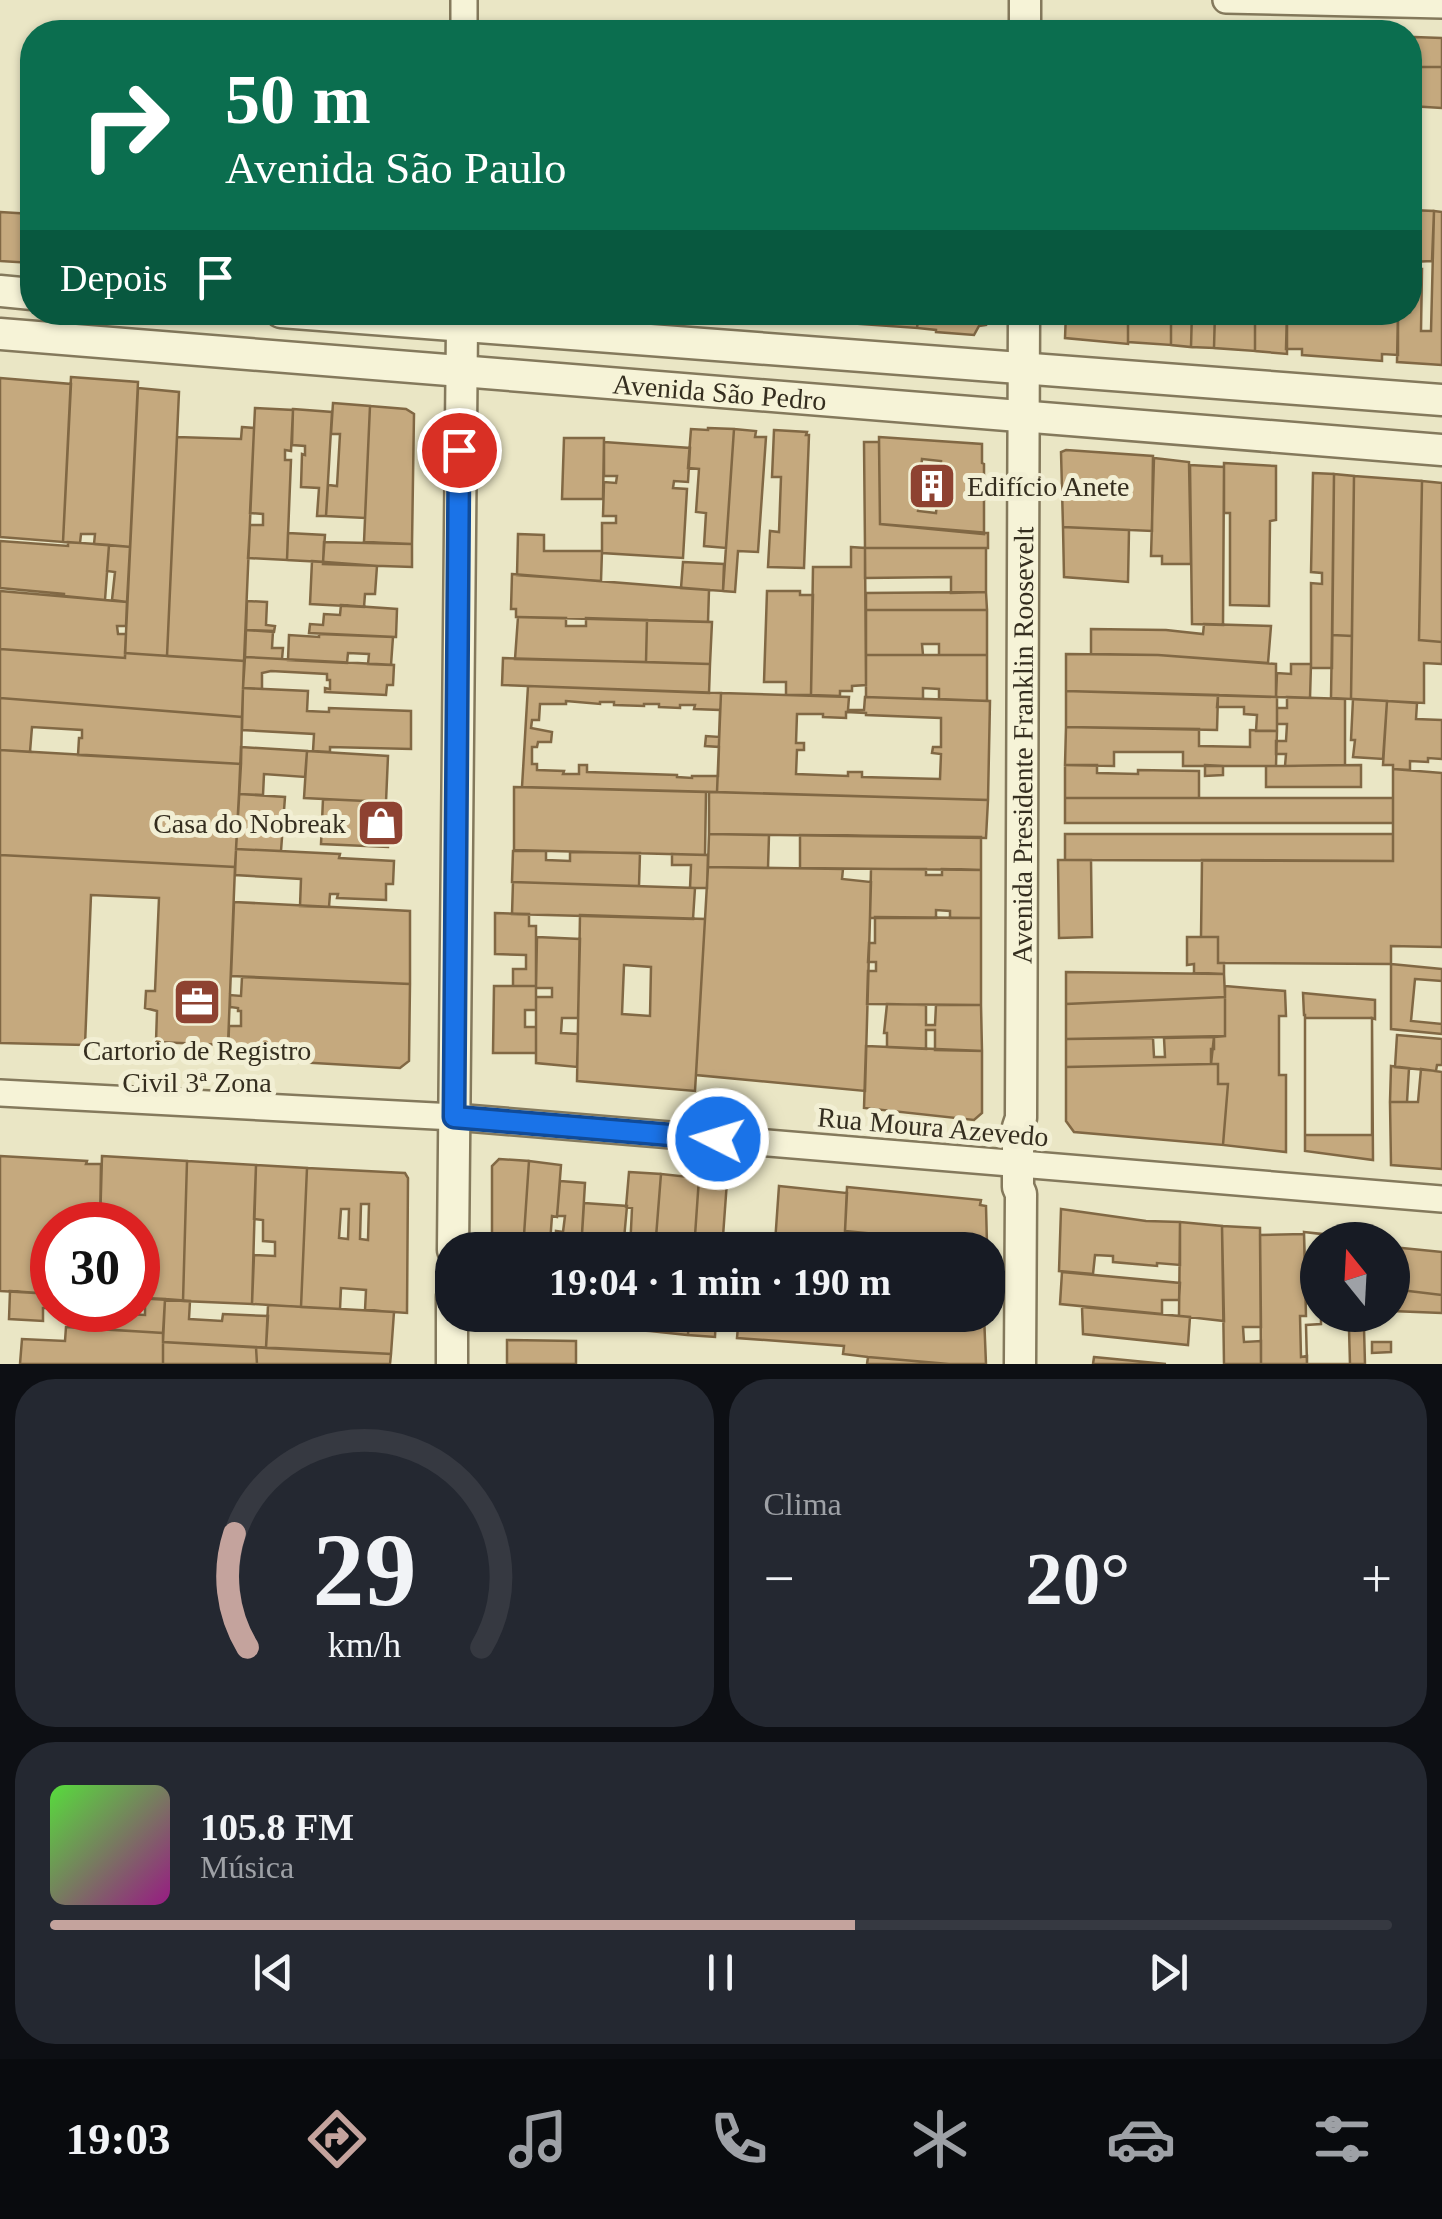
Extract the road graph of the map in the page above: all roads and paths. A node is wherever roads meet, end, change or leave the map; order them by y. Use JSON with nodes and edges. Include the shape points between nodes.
{"nodes":[{"id":1,"x":1226,"y":0,"type":"edge"},
{"id":2,"x":1442,"y":5,"type":"edge"},
{"id":3,"x":462,"y":325,"type":"edge"},
{"id":4,"x":529,"y":325,"type":"edge"},
{"id":5,"x":1024,"y":325,"type":"edge"},
{"id":6,"x":0,"y":334,"type":"edge"},
{"id":7,"x":1024,"y":369,"type":"junction"},
{"id":8,"x":460,"y":371,"type":"junction"},
{"id":9,"x":1442,"y":400,"type":"edge"},
{"id":10,"x":1023,"y":416,"type":"junction"},
{"id":11,"x":1442,"y":450,"type":"edge"},
{"id":12,"x":0,"y":1093,"type":"edge"},
{"id":13,"x":454,"y":1117,"type":"junction"},
{"id":14,"x":1022,"y":1174,"type":"junction"},
{"id":15,"x":1442,"y":1200,"type":"edge"},
{"id":16,"x":453,"y":1232,"type":"edge"},
{"id":17,"x":452,"y":1332,"type":"edge"},
{"id":18,"x":452,"y":1364,"type":"edge"},
{"id":19,"x":1020,"y":1364,"type":"edge"}],
"edges":[{"from":1,"to":2,"type":"street"},
{"from":3,"to":8,"type":"street"},
{"from":4,"to":7,"type":"street","name":"Avenida São Pedro"},
{"from":5,"to":7,"type":"street","name":"Avenida Presidente Franklin Roosevelt"},
{"from":6,"to":8,"type":"street","name":"Avenida São Pedro"},
{"from":7,"to":9,"type":"street","name":"Avenida São Pedro"},
{"from":7,"to":10,"type":"street","name":"Avenida Presidente Franklin Roosevelt"},
{"from":8,"to":10,"type":"street","name":"Avenida São Pedro"},
{"from":8,"to":13,"type":"street"},
{"from":10,"to":11,"type":"street","name":"Avenida São Pedro"},
{"from":10,"to":14,"type":"street","name":"Avenida Presidente Franklin Roosevelt"},
{"from":12,"to":13,"type":"street","name":"Rua Moura Azevedo"},
{"from":13,"to":14,"type":"street","name":"Rua Moura Azevedo"},
{"from":13,"to":16,"type":"street"},
{"from":14,"to":15,"type":"street","name":"Rua Moura Azevedo"},
{"from":14,"to":19,"type":"street","name":"Avenida Presidente Franklin Roosevelt"},
{"from":17,"to":18,"type":"street"}]}
